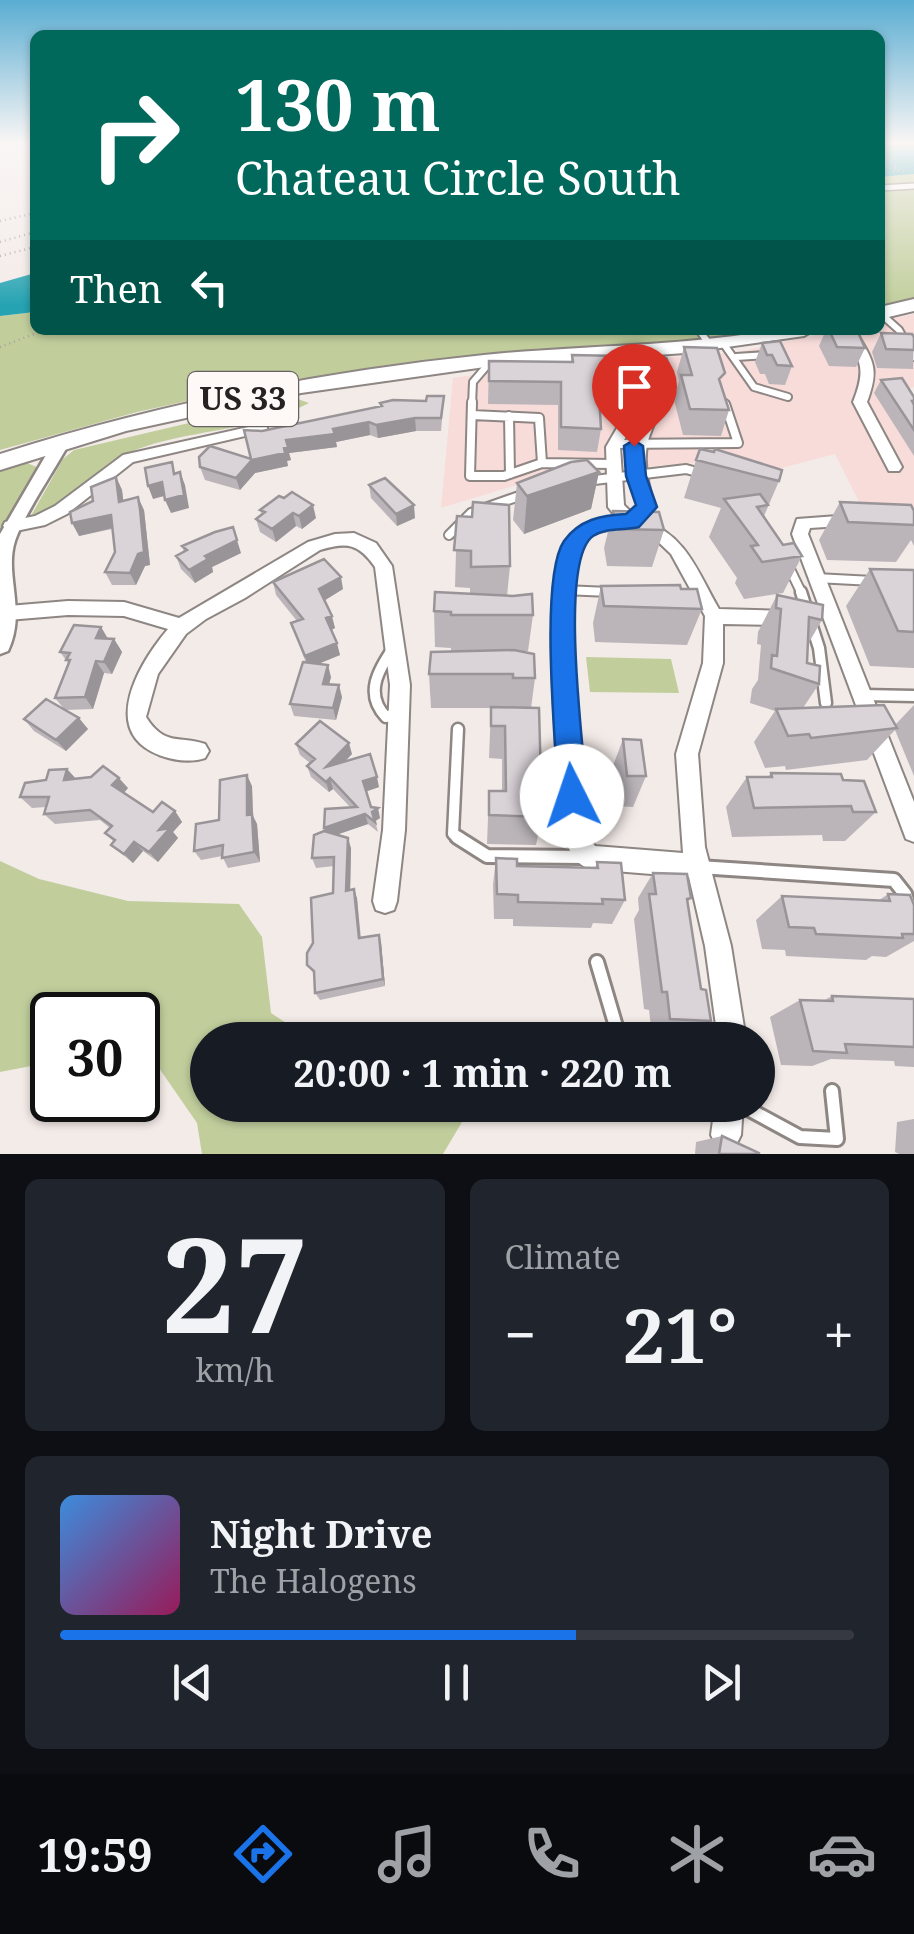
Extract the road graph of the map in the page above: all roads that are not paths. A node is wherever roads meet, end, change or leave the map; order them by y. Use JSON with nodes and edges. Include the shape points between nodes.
{"nodes":[{"id":1,"x":914,"y":305,"type":"edge"},
{"id":2,"x":885,"y":312,"type":"edge"},
{"id":3,"x":885,"y":317,"type":"edge"},
{"id":4,"x":899,"y":330,"type":"junction"},
{"id":5,"x":912,"y":330,"type":"edge"},
{"id":6,"x":795,"y":335,"type":"edge"},
{"id":7,"x":852,"y":335,"type":"edge"},
{"id":8,"x":713,"y":346,"type":"edge"},
{"id":9,"x":641,"y":351,"type":"junction"},
{"id":10,"x":914,"y":357,"type":"edge"},
{"id":11,"x":490,"y":360,"type":"junction"},
{"id":12,"x":720,"y":387,"type":"edge"},
{"id":13,"x":788,"y":397,"type":"dead end"},
{"id":14,"x":472,"y":415,"type":"junction"},
{"id":15,"x":509,"y":416,"type":"junction"},
{"id":16,"x":262,"y":428,"type":"edge"},
{"id":17,"x":60,"y":443,"type":"junction"},
{"id":18,"x":614,"y":444,"type":"junction"},
{"id":19,"x":634,"y":446,"type":"junction"},
{"id":20,"x":0,"y":462,"type":"edge"},
{"id":21,"x":542,"y":463,"type":"junction"},
{"id":22,"x":894,"y":468,"type":"dead end"},
{"id":23,"x":612,"y":470,"type":"junction"},
{"id":24,"x":510,"y":474,"type":"junction"},
{"id":25,"x":636,"y":476,"type":"junction"},
{"id":26,"x":723,"y":478,"type":"edge"},
{"id":27,"x":576,"y":483,"type":"edge"},
{"id":28,"x":531,"y":493,"type":"edge"},
{"id":29,"x":867,"y":521,"type":"edge"},
{"id":30,"x":631,"y":522,"type":"junction"},
{"id":31,"x":12,"y":526,"type":"junction"},
{"id":32,"x":449,"y":535,"type":"dead end"},
{"id":33,"x":778,"y":547,"type":"edge"},
{"id":34,"x":816,"y":578,"type":"junction"},
{"id":35,"x":888,"y":582,"type":"edge"},
{"id":36,"x":564,"y":590,"type":"junction"},
{"id":37,"x":623,"y":592,"type":"edge"},
{"id":38,"x":8,"y":613,"type":"junction"},
{"id":39,"x":714,"y":616,"type":"junction"},
{"id":40,"x":812,"y":619,"type":"junction"},
{"id":41,"x":182,"y":626,"type":"junction"},
{"id":42,"x":0,"y":645,"type":"edge"},
{"id":43,"x":861,"y":694,"type":"junction"},
{"id":44,"x":914,"y":696,"type":"edge"},
{"id":45,"x":826,"y":703,"type":"edge"},
{"id":46,"x":458,"y":729,"type":"dead end"},
{"id":47,"x":198,"y":751,"type":"dead end"},
{"id":48,"x":914,"y":831,"type":"edge"},
{"id":49,"x":589,"y":856,"type":"junction"},
{"id":50,"x":697,"y":866,"type":"junction"},
{"id":51,"x":385,"y":901,"type":"dead end"},
{"id":52,"x":914,"y":921,"type":"edge"},
{"id":53,"x":597,"y":962,"type":"dead end"},
{"id":54,"x":615,"y":1022,"type":"edge"},
{"id":55,"x":729,"y":1022,"type":"edge"},
{"id":56,"x":832,"y":1092,"type":"dead end"},
{"id":57,"x":772,"y":1122,"type":"edge"}],
"edges":[{"from":1,"to":2,"type":"main road"},
{"from":3,"to":4,"type":"lane"},
{"from":4,"to":5,"type":"lane"},
{"from":4,"to":10,"type":"lane"},
{"from":6,"to":8,"type":"main road","number":"US 33","via":[[775,346]]},
{"from":7,"to":22,"type":"street","via":[[868,363],[860,402]]},
{"from":8,"to":9,"type":"main road","number":"US 33"},
{"from":8,"to":13,"type":"lane","via":[[755,390]]},
{"from":9,"to":11,"type":"main road","number":"US 33"},
{"from":9,"to":18,"type":"street","via":[[646,390]]},
{"from":9,"to":19,"type":"street","via":[[661,362],[667,384]]},
{"from":11,"to":14,"type":"lane","via":[[473,382]]},
{"from":11,"to":17,"type":"main road","number":"US 33","via":[[251,397]]},
{"from":12,"to":19,"type":"lane","via":[[738,444]]},
{"from":14,"to":15,"type":"lane"},
{"from":14,"to":24,"type":"lane","via":[[470,476]]},
{"from":15,"to":21,"type":"lane","via":[[539,418]]},
{"from":15,"to":24,"type":"lane"},
{"from":16,"to":31,"type":"street","via":[[128,458],[61,510]]},
{"from":17,"to":20,"type":"main road","number":"US 33"},
{"from":17,"to":31,"type":"street"},
{"from":18,"to":19,"type":"lane"},
{"from":18,"to":23,"type":"street"},
{"from":19,"to":25,"type":"street"},
{"from":21,"to":23,"type":"lane"},
{"from":21,"to":24,"type":"lane"},
{"from":23,"to":25,"type":"lane"},
{"from":23,"to":27,"type":"lane"},
{"from":23,"to":30,"type":"street","via":[[616,507]]},
{"from":25,"to":26,"type":"lane","via":[[686,469]]},
{"from":25,"to":30,"type":"street","via":[[647,507]]},
{"from":28,"to":32,"type":"lane","via":[[466,516]]},
{"from":29,"to":34,"type":"street","via":[[802,523]]},
{"from":30,"to":36,"type":"street","via":[[606,522],[584,532],[572,547]]},
{"from":30,"to":39,"type":"street","via":[[658,532],[677,550],[692,595]]},
{"from":31,"to":38,"type":"street","via":[[1,554]]},
{"from":33,"to":40,"type":"lane"},
{"from":34,"to":35,"type":"lane"},
{"from":34,"to":43,"type":"street"},
{"from":36,"to":37,"type":"lane"},
{"from":36,"to":49,"type":"street","via":[[575,833]]},
{"from":38,"to":41,"type":"street","via":[[124,609]]},
{"from":38,"to":42,"type":"street"},
{"from":39,"to":40,"type":"street"},
{"from":39,"to":50,"type":"street","via":[[713,663],[687,754]]},
{"from":40,"to":45,"type":"lane","via":[[824,660]]},
{"from":41,"to":47,"type":"street","via":[[142,681],[136,718],[152,744]]},
{"from":41,"to":51,"type":"street","via":[[326,540],[368,543],[376,550],[395,644],[398,714]]},
{"from":43,"to":44,"type":"lane"},
{"from":43,"to":48,"type":"street"},
{"from":46,"to":49,"type":"lane","via":[[453,834],[487,856]]},
{"from":49,"to":50,"type":"street"},
{"from":50,"to":52,"type":"lane","via":[[894,880]]},
{"from":50,"to":55,"type":"street"},
{"from":53,"to":54,"type":"lane"},
{"from":56,"to":57,"type":"lane","via":[[837,1139],[800,1137]]}]}
